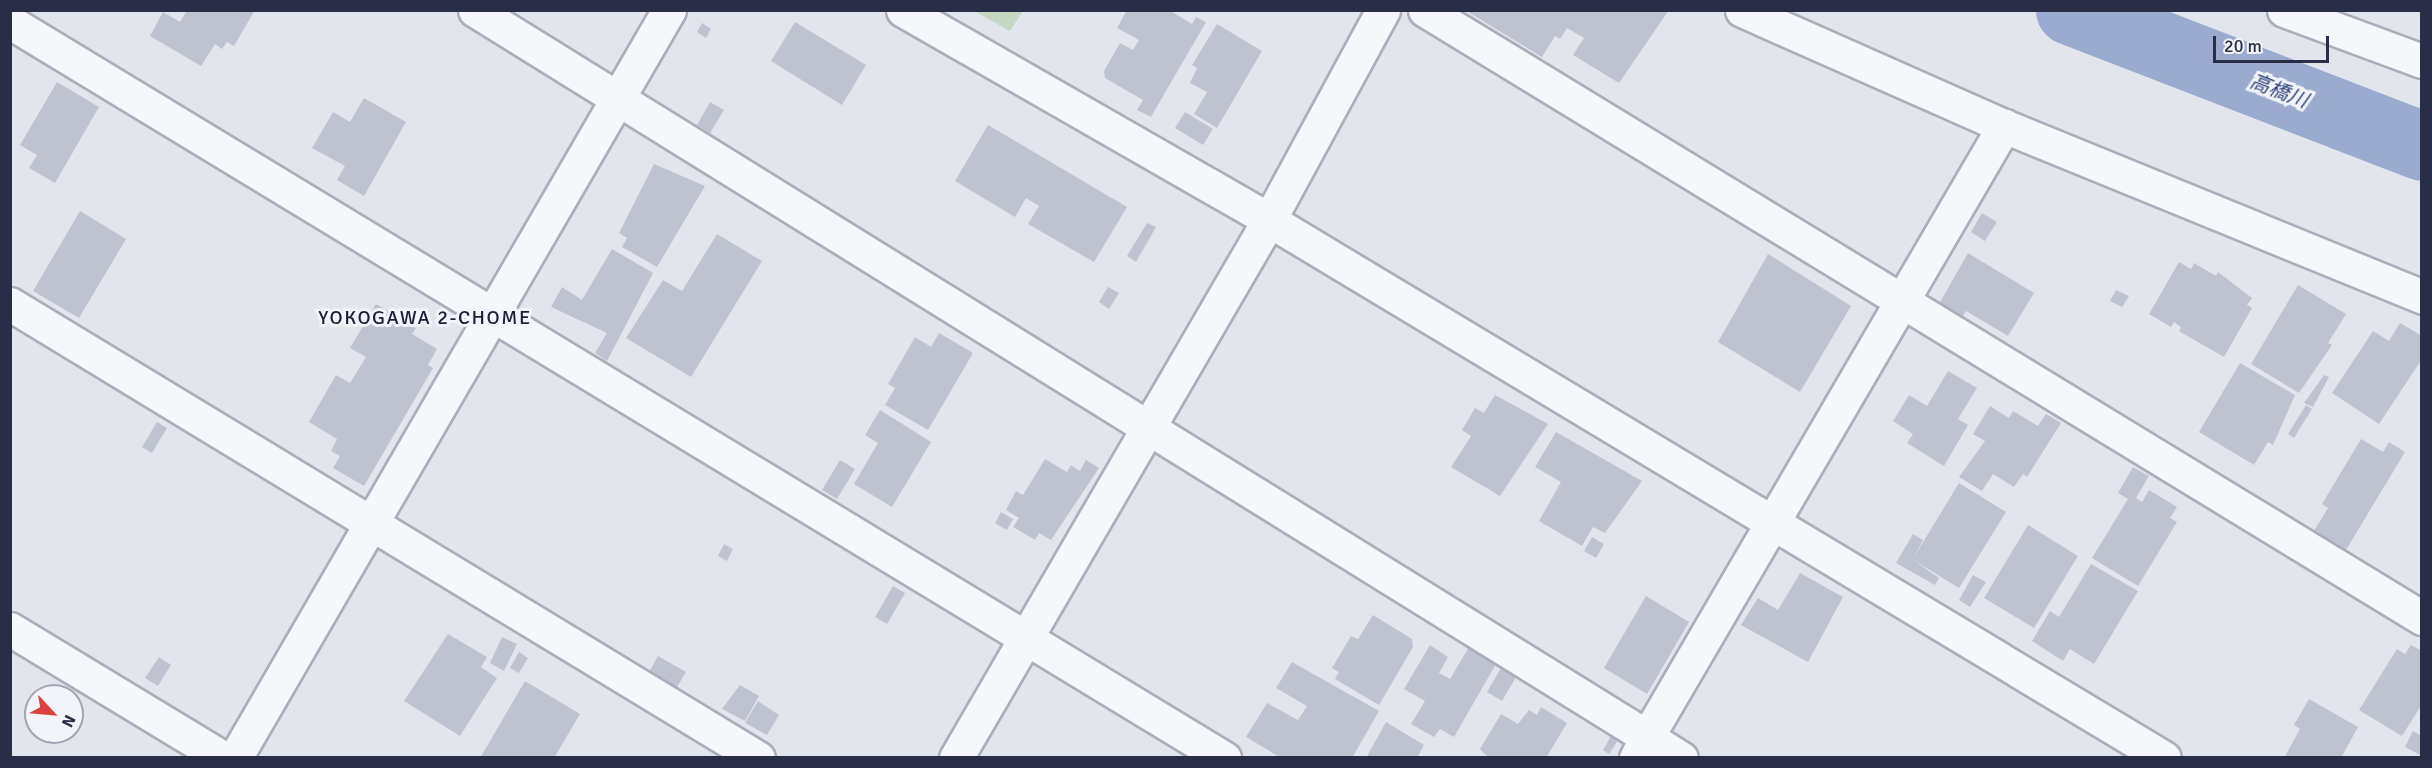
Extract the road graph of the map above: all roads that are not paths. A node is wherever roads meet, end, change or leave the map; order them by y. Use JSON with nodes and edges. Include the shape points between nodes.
{"nodes":[{"id":1,"x":475,"y":10,"type":"edge"},
{"id":2,"x":669,"y":10,"type":"edge"},
{"id":3,"x":903,"y":10,"type":"edge"},
{"id":4,"x":1383,"y":10,"type":"edge"},
{"id":5,"x":1425,"y":10,"type":"edge"},
{"id":6,"x":1742,"y":10,"type":"edge"},
{"id":7,"x":2284,"y":10,"type":"edge"},
{"id":8,"x":10,"y":22,"type":"edge"},
{"id":9,"x":2421,"y":61,"type":"edge"},
{"id":10,"x":619,"y":99,"type":"junction"},
{"id":11,"x":2004,"y":126,"type":"junction"},
{"id":12,"x":1269,"y":220,"type":"junction"},
{"id":13,"x":2421,"y":297,"type":"edge"},
{"id":14,"x":10,"y":304,"type":"edge"},
{"id":15,"x":1902,"y":304,"type":"junction"},
{"id":16,"x":490,"y":312,"type":"junction"},
{"id":17,"x":1146,"y":425,"type":"junction"},
{"id":18,"x":1774,"y":522,"type":"junction"},
{"id":19,"x":369,"y":524,"type":"junction"},
{"id":20,"x":2421,"y":618,"type":"edge"},
{"id":21,"x":10,"y":629,"type":"edge"},
{"id":22,"x":1028,"y":635,"type":"junction"},
{"id":23,"x":1642,"y":747,"type":"edge"},
{"id":24,"x":223,"y":758,"type":"edge"},
{"id":25,"x":235,"y":758,"type":"edge"},
{"id":26,"x":758,"y":758,"type":"edge"},
{"id":27,"x":956,"y":758,"type":"edge"},
{"id":28,"x":1224,"y":758,"type":"edge"},
{"id":29,"x":1681,"y":758,"type":"edge"},
{"id":30,"x":2164,"y":758,"type":"edge"}],
"edges":[{"from":1,"to":10,"type":"street"},
{"from":2,"to":10,"type":"street"},
{"from":3,"to":12,"type":"street"},
{"from":4,"to":12,"type":"street"},
{"from":5,"to":15,"type":"street"},
{"from":6,"to":11,"type":"street"},
{"from":7,"to":9,"type":"street"},
{"from":8,"to":16,"type":"street"},
{"from":10,"to":16,"type":"street"},
{"from":10,"to":17,"type":"street"},
{"from":11,"to":13,"type":"street"},
{"from":11,"to":15,"type":"street"},
{"from":12,"to":17,"type":"street"},
{"from":12,"to":18,"type":"street"},
{"from":14,"to":19,"type":"street"},
{"from":15,"to":18,"type":"street"},
{"from":15,"to":20,"type":"street"},
{"from":16,"to":19,"type":"street"},
{"from":16,"to":22,"type":"street"},
{"from":17,"to":22,"type":"street"},
{"from":17,"to":23,"type":"street"},
{"from":18,"to":23,"type":"street"},
{"from":18,"to":30,"type":"street"},
{"from":19,"to":25,"type":"street"},
{"from":19,"to":26,"type":"street"},
{"from":21,"to":24,"type":"street"},
{"from":22,"to":27,"type":"street"},
{"from":22,"to":28,"type":"street"},
{"from":23,"to":29,"type":"street"}]}
